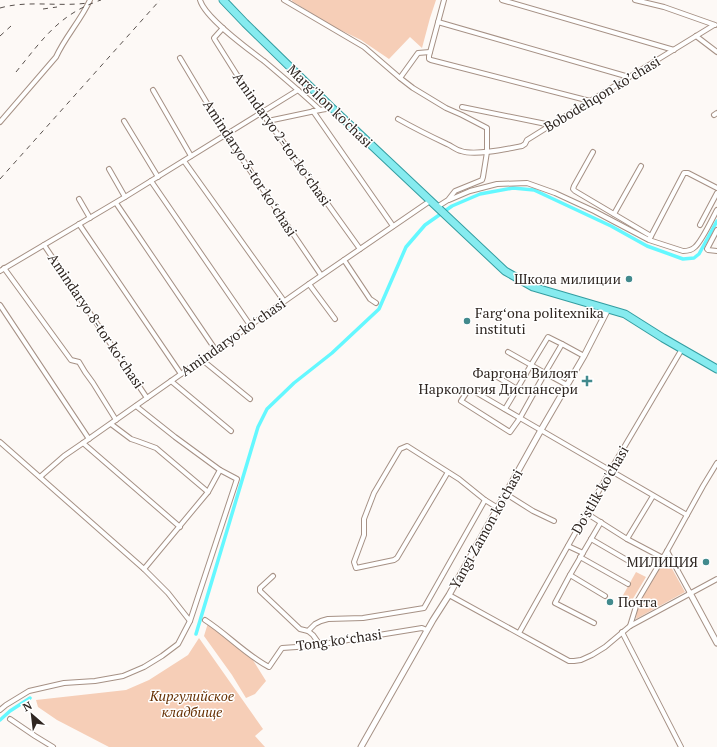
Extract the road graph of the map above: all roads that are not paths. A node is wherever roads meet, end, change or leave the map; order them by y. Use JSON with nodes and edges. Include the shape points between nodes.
{"nodes":[{"id":1,"x":90,"y":0,"type":"edge"},
{"id":2,"x":200,"y":0,"type":"edge"},
{"id":3,"x":223,"y":0,"type":"edge"},
{"id":4,"x":284,"y":0,"type":"edge"},
{"id":5,"x":444,"y":0,"type":"edge"},
{"id":6,"x":502,"y":0,"type":"edge"},
{"id":7,"x":635,"y":0,"type":"edge"},
{"id":8,"x":438,"y":22,"type":"junction"},
{"id":9,"x":716,"y":25,"type":"edge"},
{"id":10,"x":223,"y":28,"type":"junction"},
{"id":11,"x":696,"y":36,"type":"junction"},
{"id":12,"x":674,"y":50,"type":"junction"},
{"id":13,"x":430,"y":52,"type":"junction"},
{"id":14,"x":717,"y":52,"type":"edge"},
{"id":15,"x":180,"y":58,"type":"dead end"},
{"id":16,"x":629,"y":77,"type":"junction"},
{"id":17,"x":400,"y":78,"type":"junction"},
{"id":18,"x":153,"y":90,"type":"dead end"},
{"id":19,"x":298,"y":90,"type":"junction"},
{"id":20,"x":590,"y":100,"type":"junction"},
{"id":21,"x":462,"y":107,"type":"dead end"},
{"id":22,"x":332,"y":108,"type":"junction"},
{"id":23,"x":320,"y":110,"type":"junction"},
{"id":24,"x":313,"y":111,"type":"junction"},
{"id":25,"x":261,"y":113,"type":"junction"},
{"id":26,"x":398,"y":119,"type":"dead end"},
{"id":27,"x":124,"y":121,"type":"dead end"},
{"id":28,"x":268,"y":121,"type":"junction"},
{"id":29,"x":0,"y":122,"type":"edge"},
{"id":30,"x":551,"y":125,"type":"junction"},
{"id":31,"x":226,"y":135,"type":"junction"},
{"id":32,"x":487,"y":152,"type":"junction"},
{"id":33,"x":593,"y":152,"type":"dead end"},
{"id":34,"x":191,"y":156,"type":"junction"},
{"id":35,"x":184,"y":161,"type":"junction"},
{"id":36,"x":640,"y":166,"type":"dead end"},
{"id":37,"x":109,"y":169,"type":"dead end"},
{"id":38,"x":158,"y":176,"type":"junction"},
{"id":39,"x":151,"y":181,"type":"junction"},
{"id":40,"x":717,"y":188,"type":"edge"},
{"id":41,"x":717,"y":193,"type":"edge"},
{"id":42,"x":125,"y":197,"type":"junction"},
{"id":43,"x":79,"y":199,"type":"dead end"},
{"id":44,"x":448,"y":200,"type":"junction"},
{"id":45,"x":430,"y":201,"type":"junction"},
{"id":46,"x":116,"y":203,"type":"junction"},
{"id":47,"x":438,"y":208,"type":"junction"},
{"id":48,"x":717,"y":210,"type":"edge"},
{"id":49,"x":614,"y":214,"type":"junction"},
{"id":50,"x":90,"y":218,"type":"junction"},
{"id":51,"x":79,"y":224,"type":"junction"},
{"id":52,"x":700,"y":225,"type":"dead end"},
{"id":53,"x":393,"y":226,"type":"junction"},
{"id":54,"x":717,"y":230,"type":"edge"},
{"id":55,"x":650,"y":238,"type":"junction"},
{"id":56,"x":44,"y":245,"type":"junction"},
{"id":57,"x":360,"y":249,"type":"junction"},
{"id":58,"x":717,"y":251,"type":"edge"},
{"id":59,"x":344,"y":260,"type":"junction"},
{"id":60,"x":2,"y":269,"type":"edge"},
{"id":61,"x":321,"y":275,"type":"junction"},
{"id":62,"x":309,"y":284,"type":"junction"},
{"id":63,"x":284,"y":301,"type":"junction"},
{"id":64,"x":376,"y":303,"type":"dead end"},
{"id":65,"x":0,"y":305,"type":"edge"},
{"id":66,"x":608,"y":309,"type":"junction"},
{"id":67,"x":335,"y":319,"type":"dead end"},
{"id":68,"x":250,"y":325,"type":"junction"},
{"id":69,"x":562,"y":344,"type":"junction"},
{"id":70,"x":215,"y":349,"type":"junction"},
{"id":71,"x":682,"y":349,"type":"junction"},
{"id":72,"x":508,"y":352,"type":"dead end"},
{"id":73,"x":584,"y":356,"type":"junction"},
{"id":74,"x":201,"y":360,"type":"junction"},
{"id":75,"x":531,"y":365,"type":"junction"},
{"id":76,"x":717,"y":368,"type":"edge"},
{"id":77,"x":546,"y":373,"type":"junction"},
{"id":78,"x":181,"y":374,"type":"junction"},
{"id":79,"x":491,"y":374,"type":"dead end"},
{"id":80,"x":171,"y":381,"type":"junction"},
{"id":81,"x":567,"y":385,"type":"junction"},
{"id":82,"x":517,"y":389,"type":"junction"},
{"id":83,"x":148,"y":398,"type":"junction"},
{"id":84,"x":250,"y":399,"type":"dead end"},
{"id":85,"x":136,"y":406,"type":"junction"},
{"id":86,"x":505,"y":409,"type":"junction"},
{"id":87,"x":520,"y":418,"type":"junction"},
{"id":88,"x":116,"y":420,"type":"junction"},
{"id":89,"x":111,"y":424,"type":"junction"},
{"id":90,"x":541,"y":430,"type":"junction"},
{"id":91,"x":231,"y":431,"type":"dead end"},
{"id":92,"x":90,"y":439,"type":"junction"},
{"id":93,"x":0,"y":442,"type":"edge"},
{"id":94,"x":83,"y":443,"type":"junction"},
{"id":95,"x":717,"y":463,"type":"edge"},
{"id":96,"x":220,"y":470,"type":"junction"},
{"id":97,"x":610,"y":471,"type":"junction"},
{"id":98,"x":448,"y":472,"type":"junction"},
{"id":99,"x":40,"y":477,"type":"junction"},
{"id":100,"x":208,"y":492,"type":"junction"},
{"id":101,"x":506,"y":494,"type":"junction"},
{"id":102,"x":653,"y":496,"type":"junction"},
{"id":103,"x":485,"y":500,"type":"junction"},
{"id":104,"x":498,"y":508,"type":"junction"},
{"id":105,"x":586,"y":514,"type":"junction"},
{"id":106,"x":687,"y":516,"type":"junction"},
{"id":107,"x":554,"y":521,"type":"dead end"},
{"id":108,"x":600,"y":522,"type":"junction"},
{"id":109,"x":180,"y":527,"type":"junction"},
{"id":110,"x":591,"y":539,"type":"junction"},
{"id":111,"x":627,"y":539,"type":"junction"},
{"id":112,"x":568,"y":546,"type":"junction"},
{"id":113,"x":667,"y":551,"type":"junction"},
{"id":114,"x":582,"y":555,"type":"junction"},
{"id":115,"x":663,"y":558,"type":"junction"},
{"id":116,"x":627,"y":560,"type":"dead end"},
{"id":117,"x":144,"y":569,"type":"junction"},
{"id":118,"x":570,"y":575,"type":"junction"},
{"id":119,"x":273,"y":576,"type":"dead end"},
{"id":120,"x":717,"y":579,"type":"edge"},
{"id":121,"x":628,"y":584,"type":"dead end"},
{"id":122,"x":690,"y":593,"type":"junction"},
{"id":123,"x":449,"y":595,"type":"junction"},
{"id":124,"x":605,"y":596,"type":"dead end"},
{"id":125,"x":205,"y":620,"type":"dead end"},
{"id":126,"x":190,"y":622,"type":"junction"},
{"id":127,"x":594,"y":623,"type":"dead end"},
{"id":128,"x":630,"y":626,"type":"junction"},
{"id":129,"x":427,"y":630,"type":"junction"},
{"id":130,"x":308,"y":631,"type":"junction"},
{"id":131,"x":622,"y":632,"type":"junction"},
{"id":132,"x":519,"y":633,"type":"junction"},
{"id":133,"x":717,"y":643,"type":"edge"},
{"id":134,"x":320,"y":645,"type":"junction"},
{"id":135,"x":0,"y":710,"type":"edge"},
{"id":136,"x":10,"y":718,"type":"dead end"},
{"id":137,"x":53,"y":747,"type":"edge"},
{"id":138,"x":361,"y":747,"type":"edge"},
{"id":139,"x":682,"y":747,"type":"edge"}],
"edges":[{"from":1,"to":29,"type":"street","via":[[56,57]]},
{"from":2,"to":10,"type":"street","via":[[205,10]]},
{"from":3,"to":22,"type":"main road","name":"Marg'ilon ko'chasi"},
{"from":4,"to":17,"type":"street","via":[[364,47]]},
{"from":5,"to":8,"type":"street"},
{"from":6,"to":12,"type":"street"},
{"from":7,"to":9,"type":"street","name":"Bobodehqon koʼchasi"},
{"from":8,"to":13,"type":"street"},
{"from":8,"to":16,"type":"street"},
{"from":9,"to":11,"type":"street","name":"Bobodehqon koʼchasi"},
{"from":10,"to":19,"type":"street"},
{"from":10,"to":25,"type":"street","name":"Amindaryo 2-tor koʻchasi","via":[[214,38]]},
{"from":11,"to":12,"type":"street","name":"Bobodehqon koʼchasi"},
{"from":11,"to":14,"type":"street"},
{"from":12,"to":16,"type":"street","name":"Bobodehqon koʼchasi"},
{"from":13,"to":17,"type":"street","via":[[418,54]]},
{"from":13,"to":20,"type":"street","via":[[431,60]]},
{"from":15,"to":31,"type":"street","name":"Amindaryo 3-tor koʻchasi"},
{"from":16,"to":20,"type":"street","name":"Bobodehqon koʼchasi"},
{"from":17,"to":32,"type":"street","via":[[446,108],[487,128]]},
{"from":18,"to":34,"type":"street"},
{"from":19,"to":23,"type":"street"},
{"from":19,"to":25,"type":"street"},
{"from":20,"to":30,"type":"street","name":"Bobodehqon koʼchasi"},
{"from":21,"to":30,"type":"street"},
{"from":22,"to":23,"type":"street"},
{"from":22,"to":45,"type":"main road","name":"Marg'ilon ko'chasi"},
{"from":23,"to":24,"type":"street"},
{"from":24,"to":28,"type":"street"},
{"from":24,"to":53,"type":"street"},
{"from":25,"to":28,"type":"street","name":"Amindaryo 2-tor koʻchasi"},
{"from":25,"to":31,"type":"street"},
{"from":26,"to":32,"type":"street","name":"Bobodehqon koʼchasi","via":[[461,151]]},
{"from":27,"to":38,"type":"street"},
{"from":28,"to":57,"type":"street","name":"Amindaryo 2-tor koʻchasi"},
{"from":30,"to":32,"type":"street","name":"Bobodehqon koʼchasi","via":[[522,146]]},
{"from":31,"to":34,"type":"street"},
{"from":31,"to":61,"type":"street","name":"Amindaryo 3-tor koʻchasi"},
{"from":32,"to":44,"type":"street","via":[[482,180],[455,191]]},
{"from":33,"to":49,"type":"street","via":[[573,189]]},
{"from":34,"to":35,"type":"street"},
{"from":35,"to":38,"type":"street"},
{"from":35,"to":63,"type":"street"},
{"from":36,"to":49,"type":"street"},
{"from":37,"to":42,"type":"street"},
{"from":38,"to":39,"type":"street"},
{"from":39,"to":42,"type":"street"},
{"from":39,"to":68,"type":"street"},
{"from":40,"to":55,"type":"street","via":[[684,173]]},
{"from":41,"to":52,"type":"street"},
{"from":42,"to":46,"type":"street"},
{"from":43,"to":50,"type":"street"},
{"from":44,"to":47,"type":"street"},
{"from":44,"to":55,"type":"street","via":[[497,184],[527,183],[555,193]]},
{"from":45,"to":47,"type":"main road","name":"Marg'ilon ko'chasi"},
{"from":45,"to":53,"type":"street","name":"Amindaryo koʻchasi"},
{"from":46,"to":50,"type":"street"},
{"from":46,"to":70,"type":"street"},
{"from":47,"to":66,"type":"main road","name":"Marg'ilon ko'chasi","via":[[505,271],[534,287]]},
{"from":48,"to":55,"type":"street","via":[[695,248],[683,251]]},
{"from":49,"to":55,"type":"street"},
{"from":50,"to":51,"type":"street"},
{"from":51,"to":56,"type":"street"},
{"from":51,"to":78,"type":"street"},
{"from":53,"to":57,"type":"street","name":"Amindaryo koʻchasi"},
{"from":54,"to":58,"type":"street","via":[[707,249]]},
{"from":56,"to":60,"type":"street"},
{"from":56,"to":83,"type":"street","name":"Amindaryo 8-tor koʻchasi"},
{"from":57,"to":59,"type":"street","name":"Amindaryo koʻchasi"},
{"from":59,"to":61,"type":"street","name":"Amindaryo koʻchasi"},
{"from":59,"to":64,"type":"street"},
{"from":60,"to":88,"type":"street","via":[[71,360],[79,362]]},
{"from":61,"to":62,"type":"street","name":"Amindaryo koʻchasi"},
{"from":62,"to":63,"type":"street","name":"Amindaryo koʻchasi"},
{"from":62,"to":67,"type":"street"},
{"from":63,"to":68,"type":"street","name":"Amindaryo koʻchasi"},
{"from":65,"to":92,"type":"street"},
{"from":66,"to":71,"type":"main road","via":[[625,314]]},
{"from":66,"to":73,"type":"street","name":"Yangi Zamon ko'chasi"},
{"from":68,"to":70,"type":"street","name":"Amindaryo koʻchasi"},
{"from":69,"to":73,"type":"street"},
{"from":69,"to":75,"type":"street","via":[[548,337]]},
{"from":69,"to":77,"type":"street"},
{"from":70,"to":74,"type":"street","name":"Amindaryo koʻchasi"},
{"from":71,"to":76,"type":"main road"},
{"from":71,"to":97,"type":"street","name":"Do'stlik ko'chasi"},
{"from":72,"to":75,"type":"street"},
{"from":73,"to":81,"type":"street","name":"Yangi Zamon ko'chasi"},
{"from":74,"to":78,"type":"street","name":"Amindaryo koʻchasi"},
{"from":74,"to":84,"type":"street"},
{"from":75,"to":77,"type":"street"},
{"from":75,"to":82,"type":"street"},
{"from":77,"to":81,"type":"street"},
{"from":77,"to":87,"type":"street"},
{"from":78,"to":80,"type":"street","name":"Amindaryo koʻchasi"},
{"from":79,"to":82,"type":"street"},
{"from":80,"to":83,"type":"street","name":"Amindaryo koʻchasi"},
{"from":80,"to":91,"type":"street"},
{"from":81,"to":90,"type":"street","name":"Yangi Zamon ko'chasi"},
{"from":82,"to":86,"type":"street"},
{"from":83,"to":85,"type":"street","name":"Amindaryo koʻchasi"},
{"from":85,"to":88,"type":"street","name":"Amindaryo koʻchasi"},
{"from":85,"to":96,"type":"street"},
{"from":86,"to":87,"type":"street"},
{"from":86,"to":87,"type":"street","via":[[469,389],[461,401],[510,432]]},
{"from":87,"to":90,"type":"street"},
{"from":88,"to":89,"type":"street","name":"Amindaryo koʻchasi"},
{"from":89,"to":92,"type":"street","name":"Amindaryo koʻchasi"},
{"from":89,"to":100,"type":"street","via":[[131,439],[156,448]]},
{"from":90,"to":97,"type":"street"},
{"from":90,"to":101,"type":"street","name":"Yangi Zamon ko'chasi"},
{"from":92,"to":94,"type":"street","name":"Amindaryo koʻchasi"},
{"from":93,"to":99,"type":"street"},
{"from":94,"to":99,"type":"street","name":"Amindaryo koʻchasi"},
{"from":94,"to":109,"type":"street"},
{"from":95,"to":106,"type":"street"},
{"from":96,"to":100,"type":"street"},
{"from":96,"to":126,"type":"street","via":[[237,479]]},
{"from":97,"to":102,"type":"street"},
{"from":97,"to":105,"type":"street","name":"Do'stlik ko'chasi"},
{"from":98,"to":98,"type":"street","via":[[407,446],[400,449],[374,493],[364,519],[364,535],[354,562],[356,568],[397,558]]},
{"from":98,"to":103,"type":"street"},
{"from":99,"to":117,"type":"street"},
{"from":100,"to":109,"type":"street"},
{"from":101,"to":104,"type":"street","name":"Yangi Zamon ko'chasi"},
{"from":101,"to":107,"type":"street"},
{"from":102,"to":106,"type":"street"},
{"from":102,"to":111,"type":"street"},
{"from":103,"to":104,"type":"street"},
{"from":103,"to":130,"type":"street","via":[[424,608],[363,618],[321,621]]},
{"from":104,"to":123,"type":"street","name":"Yangi Zamon ko'chasi"},
{"from":105,"to":108,"type":"street"},
{"from":105,"to":112,"type":"street","name":"Do'stlik ko'chasi"},
{"from":106,"to":113,"type":"street"},
{"from":108,"to":110,"type":"street"},
{"from":108,"to":111,"type":"street"},
{"from":109,"to":117,"type":"street"},
{"from":110,"to":114,"type":"street"},
{"from":110,"to":116,"type":"street"},
{"from":111,"to":115,"type":"street"},
{"from":112,"to":114,"type":"street"},
{"from":112,"to":132,"type":"street","name":"Do'stlik ko'chasi"},
{"from":113,"to":115,"type":"street"},
{"from":113,"to":122,"type":"street"},
{"from":114,"to":118,"type":"street"},
{"from":114,"to":121,"type":"street"},
{"from":115,"to":128,"type":"street","via":[[638,600]]},
{"from":117,"to":126,"type":"street","via":[[168,593]]},
{"from":118,"to":124,"type":"street"},
{"from":118,"to":127,"type":"street","via":[[555,603]]},
{"from":119,"to":130,"type":"street","via":[[260,591],[300,629]]},
{"from":120,"to":122,"type":"street"},
{"from":122,"to":128,"type":"street"},
{"from":122,"to":133,"type":"street"},
{"from":123,"to":129,"type":"street","name":"Yangi Zamon ko'chasi"},
{"from":123,"to":132,"type":"street"},
{"from":125,"to":134,"type":"street","name":"Tong koʻchasi","via":[[269,667],[282,648]]},
{"from":126,"to":135,"type":"street","via":[[178,644],[144,667],[123,676],[29,691]]},
{"from":128,"to":131,"type":"street"},
{"from":129,"to":134,"type":"street","name":"Tong koʻchasi","via":[[422,628]]},
{"from":129,"to":138,"type":"street","name":"Yangi Zamon ko'chasi"},
{"from":130,"to":134,"type":"street"},
{"from":131,"to":132,"type":"street","via":[[592,655],[574,661],[569,661]]},
{"from":131,"to":139,"type":"street"},
{"from":136,"to":137,"type":"street"}]}
